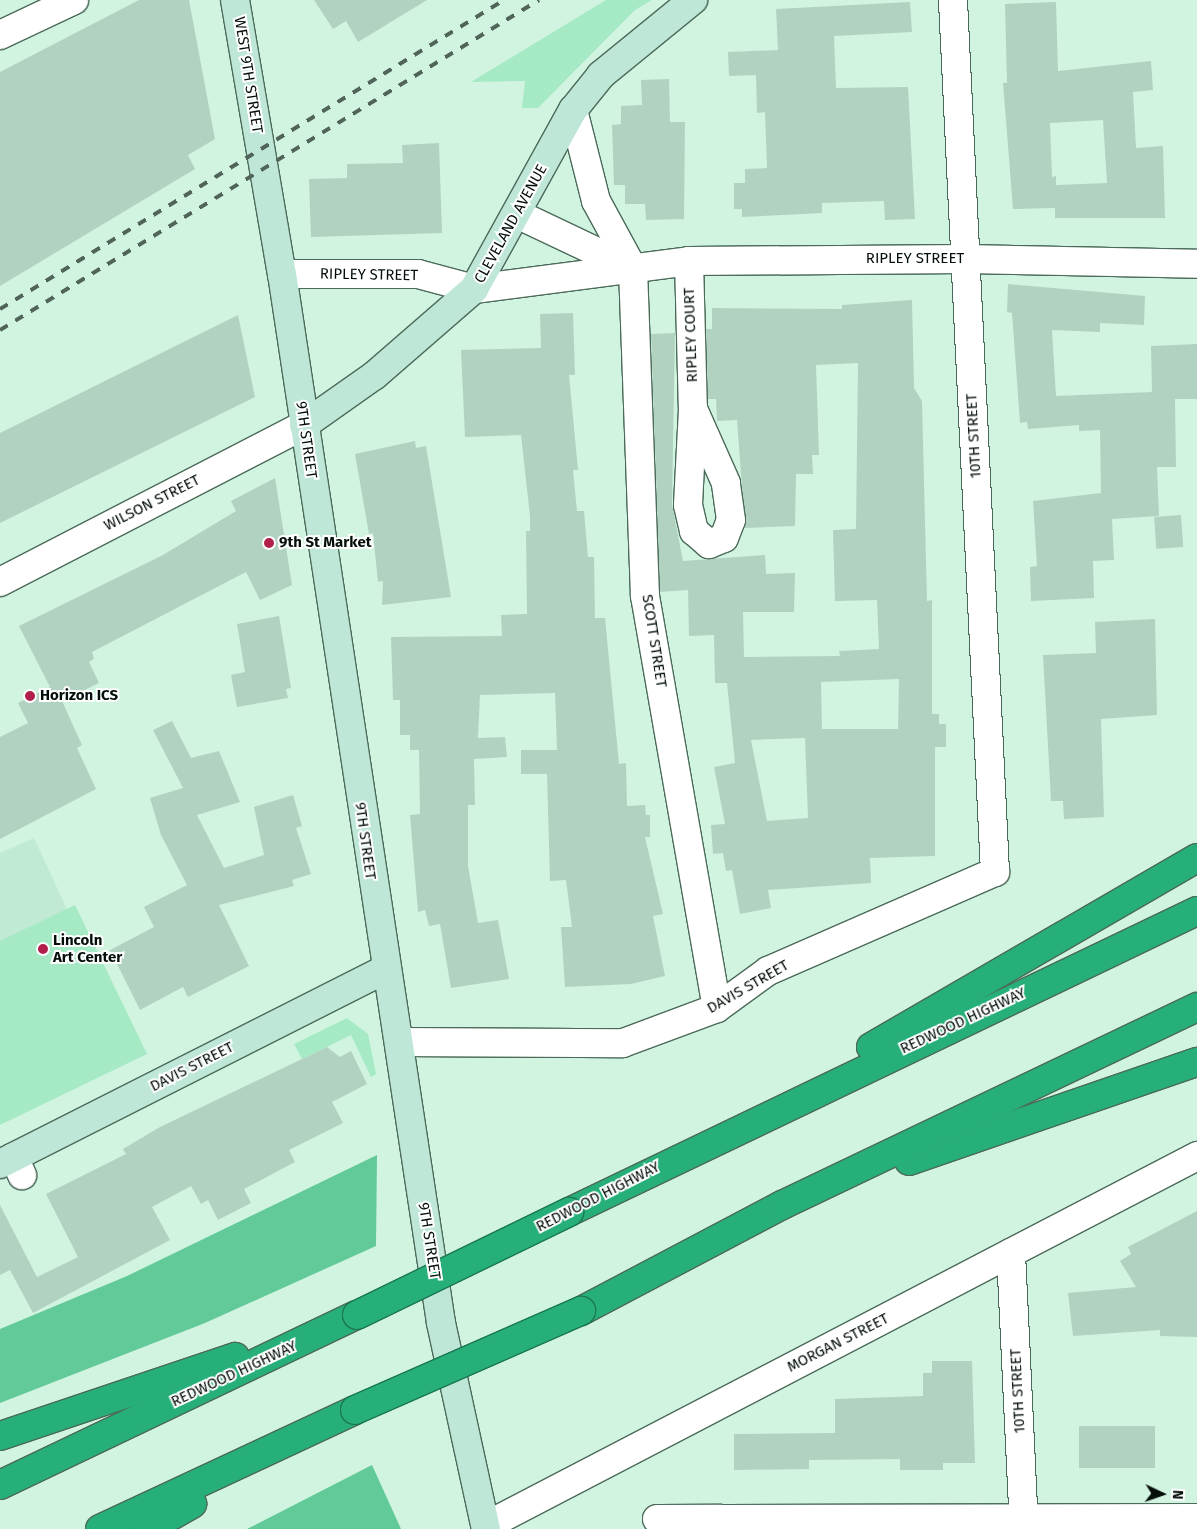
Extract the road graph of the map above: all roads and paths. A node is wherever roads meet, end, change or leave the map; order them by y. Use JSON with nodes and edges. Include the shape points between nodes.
{"nodes":[{"id":1,"x":74,"y":0,"type":"edge"},
{"id":2,"x":236,"y":0,"type":"edge"},
{"id":3,"x":693,"y":0,"type":"edge"},
{"id":4,"x":953,"y":0,"type":"edge"},
{"id":5,"x":0,"y":35,"type":"edge"},
{"id":6,"x":574,"y":110,"type":"junction"},
{"id":7,"x":260,"y":149,"type":"joint"},
{"id":8,"x":517,"y":214,"type":"junction"},
{"id":9,"x":966,"y":259,"type":"junction"},
{"id":10,"x":689,"y":261,"type":"junction"},
{"id":11,"x":1197,"y":264,"type":"edge"},
{"id":12,"x":633,"y":269,"type":"junction"},
{"id":13,"x":282,"y":274,"type":"junction"},
{"id":14,"x":474,"y":289,"type":"junction"},
{"id":15,"x":693,"y":408,"type":"dead end"},
{"id":16,"x":304,"y":425,"type":"junction"},
{"id":17,"x":0,"y":582,"type":"edge"},
{"id":18,"x":1197,"y":858,"type":"edge"},
{"id":19,"x":994,"y":872,"type":"joint"},
{"id":20,"x":1197,"y":911,"type":"edge"},
{"id":21,"x":384,"y":970,"type":"junction"},
{"id":22,"x":1197,"y":1007,"type":"edge"},
{"id":23,"x":717,"y":1008,"type":"junction"},
{"id":24,"x":399,"y":1042,"type":"junction"},
{"id":25,"x":1197,"y":1062,"type":"edge"},
{"id":26,"x":705,"y":1143,"type":"junction"},
{"id":27,"x":1197,"y":1156,"type":"edge"},
{"id":28,"x":12,"y":1165,"type":"edge"},
{"id":29,"x":782,"y":1205,"type":"junction"},
{"id":30,"x":1011,"y":1253,"type":"junction"},
{"id":31,"x":357,"y":1315,"type":"junction"},
{"id":32,"x":355,"y":1410,"type":"junction"},
{"id":33,"x":0,"y":1436,"type":"edge"},
{"id":34,"x":0,"y":1485,"type":"edge"},
{"id":35,"x":657,"y":1518,"type":"dead end"},
{"id":36,"x":1197,"y":1518,"type":"edge"},
{"id":37,"x":1024,"y":1524,"type":"edge"},
{"id":38,"x":484,"y":1528,"type":"edge"},
{"id":39,"x":100,"y":1529,"type":"edge"},
{"id":40,"x":148,"y":1529,"type":"edge"}],
"edges":[{"from":1,"to":5,"type":"street"},
{"from":2,"to":7,"type":"street","name":"WEST 9TH STREET"},
{"from":3,"to":6,"type":"street","name":"CLEVELAND AVENUE","via":[[601,75]]},
{"from":4,"to":9,"type":"street","name":"10TH STREET"},
{"from":6,"to":8,"type":"street","name":"CLEVELAND AVENUE"},
{"from":6,"to":12,"type":"street","via":[[596,201]]},
{"from":7,"to":13,"type":"street","name":"9TH STREET"},
{"from":8,"to":12,"type":"street"},
{"from":8,"to":14,"type":"street","name":"CLEVELAND AVENUE"},
{"from":9,"to":10,"type":"street","name":"RIPLEY STREET"},
{"from":9,"to":11,"type":"street","name":"RIPLEY STREET"},
{"from":9,"to":19,"type":"street","name":"10TH STREET"},
{"from":10,"to":12,"type":"street","name":"RIPLEY STREET"},
{"from":10,"to":15,"type":"street","name":"RIPLEY COURT"},
{"from":12,"to":14,"type":"street","name":"RIPLEY STREET"},
{"from":12,"to":23,"type":"street","name":"SCOTT STREET","via":[[645,596]]},
{"from":13,"to":14,"type":"street","name":"RIPLEY STREET","via":[[418,274]]},
{"from":13,"to":16,"type":"street","name":"9TH STREET"},
{"from":14,"to":16,"type":"street","name":"CLEVELAND AVENUE","via":[[375,376]]},
{"from":16,"to":17,"type":"street","name":"WILSON STREET"},
{"from":16,"to":21,"type":"street","name":"9TH STREET"},
{"from":18,"to":26,"type":"highway"},
{"from":19,"to":23,"type":"street","name":"DAVIS STREET","via":[[768,971]]},
{"from":20,"to":26,"type":"highway","name":"REDWOOD HIGHWAY"},
{"from":21,"to":24,"type":"street","name":"9TH STREET"},
{"from":21,"to":28,"type":"street","name":"DAVIS STREET"},
{"from":22,"to":29,"type":"highway"},
{"from":23,"to":24,"type":"street","name":"DAVIS STREET","via":[[623,1043]]},
{"from":24,"to":38,"type":"street","name":"9TH STREET","via":[[441,1322]]},
{"from":25,"to":29,"type":"highway"},
{"from":26,"to":31,"type":"highway","name":"REDWOOD HIGHWAY","bridge":true},
{"from":27,"to":30,"type":"street","name":"MORGAN STREET"},
{"from":29,"to":32,"type":"highway","bridge":true,"via":[[580,1310]]},
{"from":30,"to":37,"type":"street","name":"10TH STREET"},
{"from":30,"to":38,"type":"street","name":"MORGAN STREET"},
{"from":31,"to":33,"type":"highway"},
{"from":31,"to":34,"type":"highway","name":"REDWOOD HIGHWAY"},
{"from":32,"to":39,"type":"highway"},
{"from":32,"to":40,"type":"highway"},
{"from":35,"to":37,"type":"street"},
{"from":36,"to":37,"type":"street"}]}
